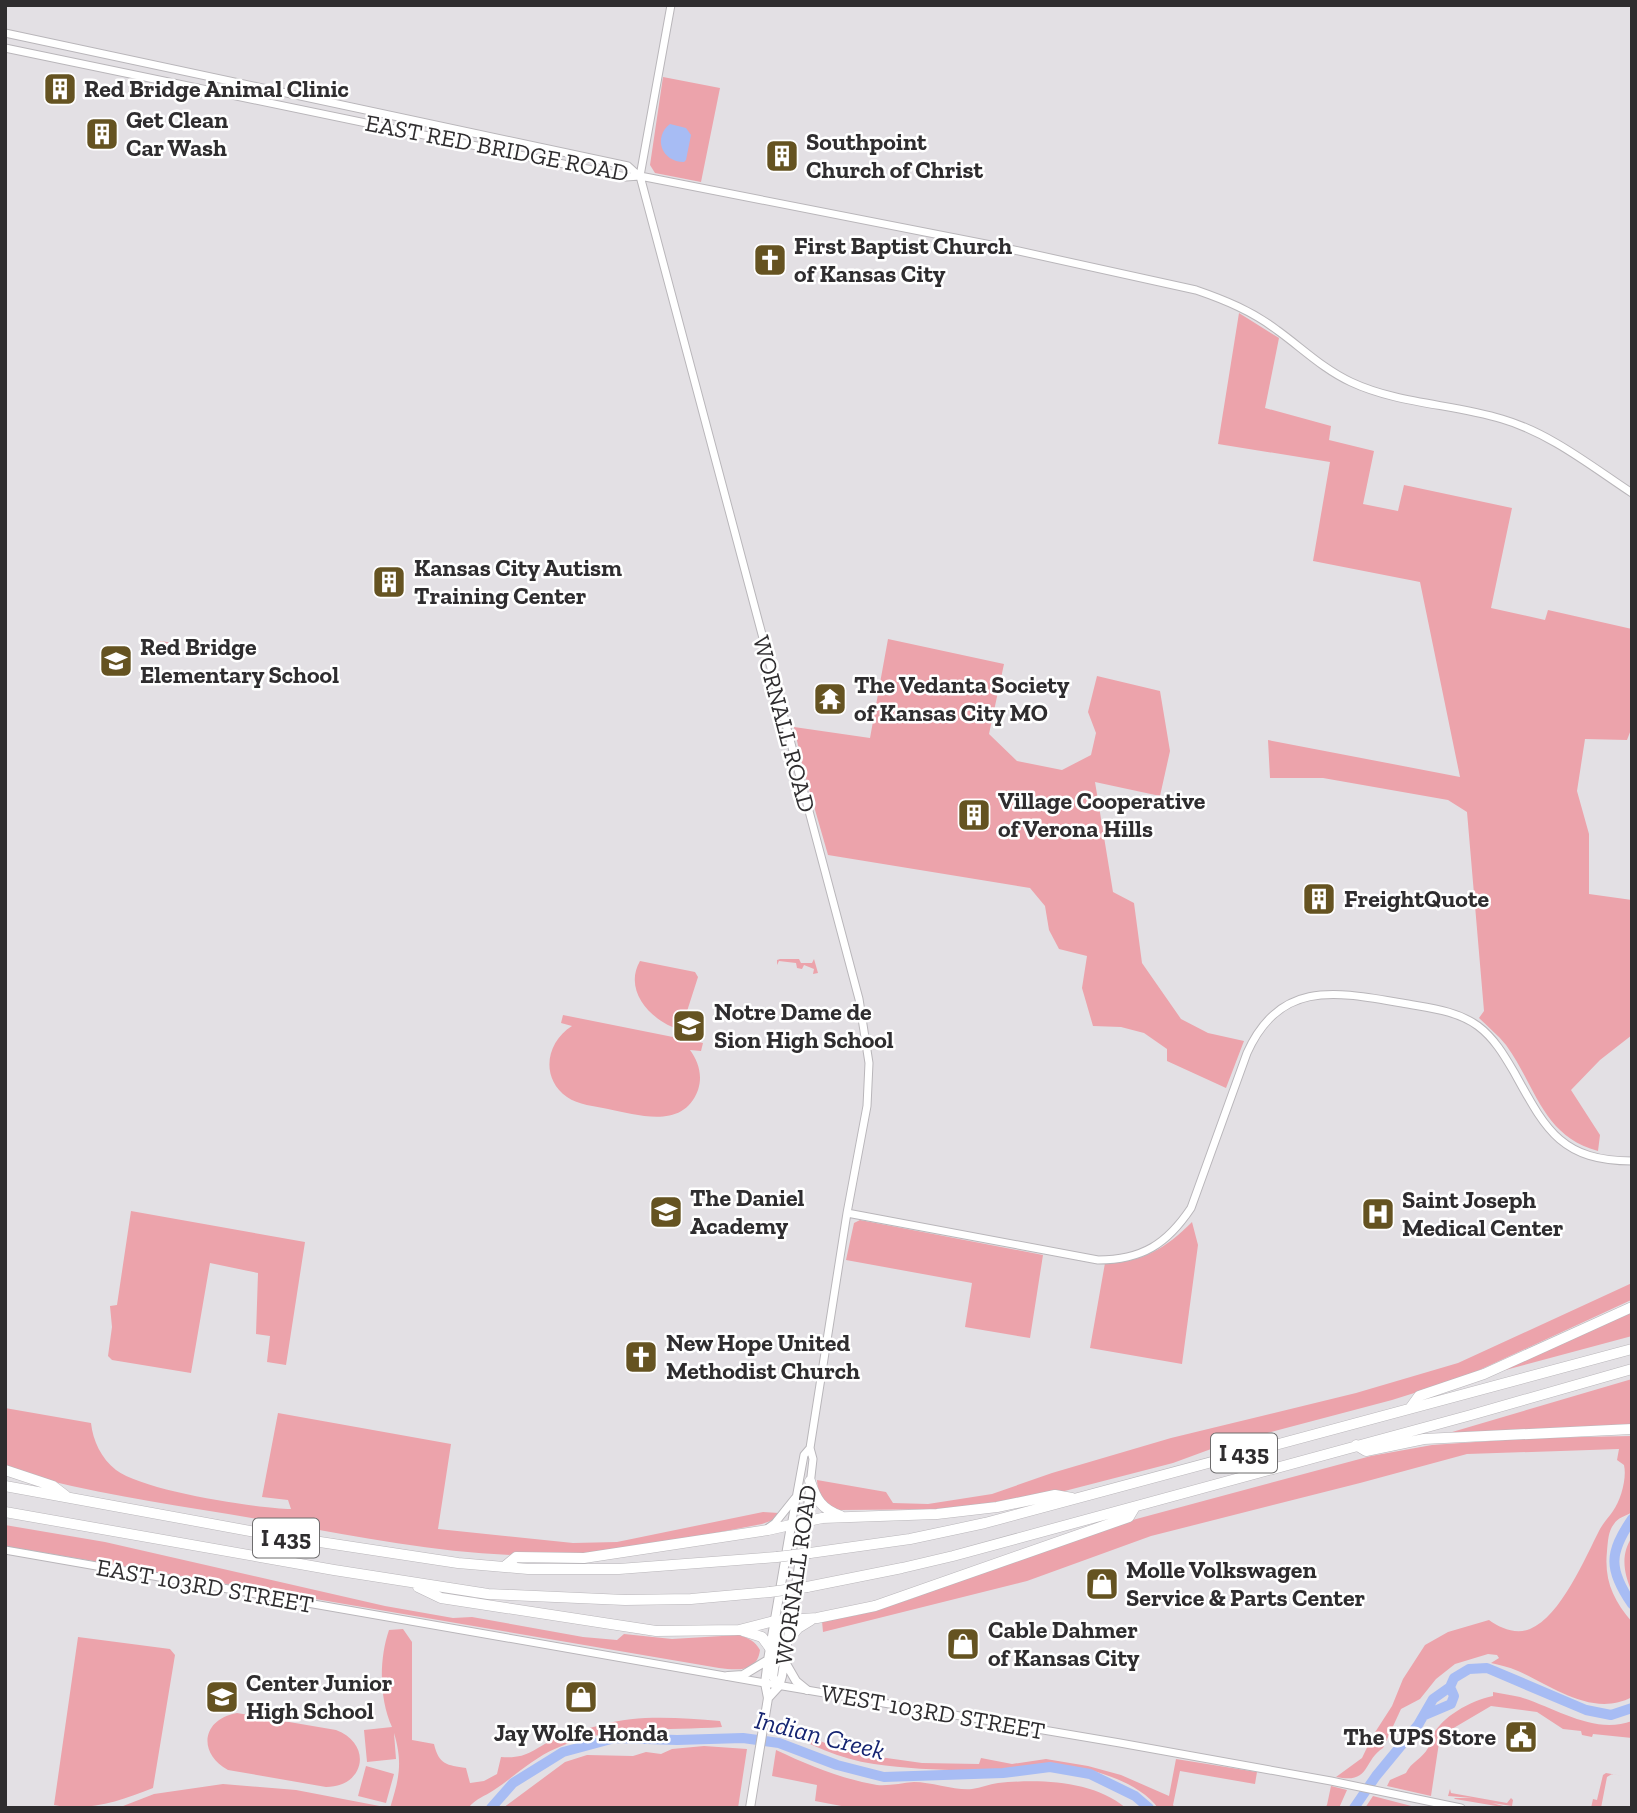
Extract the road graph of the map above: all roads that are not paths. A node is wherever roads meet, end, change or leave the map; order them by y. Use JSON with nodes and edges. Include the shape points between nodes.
{"nodes":[{"id":1,"x":671,"y":5,"type":"edge"},
{"id":2,"x":5,"y":33,"type":"edge"},
{"id":3,"x":67,"y":47,"type":"junction"},
{"id":4,"x":5,"y":48,"type":"edge"},
{"id":5,"x":64,"y":61,"type":"junction"},
{"id":6,"x":640,"y":176,"type":"junction"},
{"id":7,"x":1632,"y":493,"type":"edge"},
{"id":8,"x":1632,"y":1161,"type":"edge"},
{"id":9,"x":847,"y":1213,"type":"junction"},
{"id":10,"x":1632,"y":1307,"type":"edge"},
{"id":11,"x":1632,"y":1349,"type":"edge"},
{"id":12,"x":1632,"y":1369,"type":"edge"},
{"id":13,"x":1412,"y":1407,"type":"junction"},
{"id":14,"x":1631,"y":1429,"type":"edge"},
{"id":15,"x":1356,"y":1446,"type":"junction"},
{"id":16,"x":810,"y":1448,"type":"junction"},
{"id":17,"x":5,"y":1470,"type":"edge"},
{"id":18,"x":810,"y":1480,"type":"junction"},
{"id":19,"x":5,"y":1486,"type":"edge"},
{"id":20,"x":796,"y":1497,"type":"junction"},
{"id":21,"x":1076,"y":1498,"type":"junction"},
{"id":22,"x":69,"y":1499,"type":"junction"},
{"id":23,"x":1135,"y":1507,"type":"junction"},
{"id":24,"x":5,"y":1513,"type":"edge"},
{"id":25,"x":845,"y":1517,"type":"junction"},
{"id":26,"x":806,"y":1520,"type":"junction"},
{"id":27,"x":791,"y":1526,"type":"junction"},
{"id":28,"x":764,"y":1531,"type":"junction"},
{"id":29,"x":5,"y":1550,"type":"edge"},
{"id":30,"x":504,"y":1567,"type":"junction"},
{"id":31,"x":409,"y":1582,"type":"junction"},
{"id":32,"x":817,"y":1618,"type":"junction"},
{"id":33,"x":791,"y":1619,"type":"junction"},
{"id":34,"x":405,"y":1620,"type":"joint"},
{"id":35,"x":774,"y":1621,"type":"junction"},
{"id":36,"x":740,"y":1630,"type":"junction"},
{"id":37,"x":788,"y":1640,"type":"junction"},
{"id":38,"x":770,"y":1648,"type":"junction"},
{"id":39,"x":768,"y":1660,"type":"junction"},
{"id":40,"x":785,"y":1662,"type":"junction"},
{"id":41,"x":728,"y":1676,"type":"junction"},
{"id":42,"x":765,"y":1684,"type":"junction"},
{"id":43,"x":779,"y":1686,"type":"junction"},
{"id":44,"x":807,"y":1690,"type":"junction"},
{"id":45,"x":768,"y":1698,"type":"junction"},
{"id":46,"x":750,"y":1808,"type":"edge"},
{"id":47,"x":1461,"y":1808,"type":"edge"}],
"edges":[{"from":1,"to":6,"type":"main road","name":"WORNALL ROAD"},
{"from":2,"to":3,"type":"main road","name":"EAST RED BRIDGE ROAD"},
{"from":3,"to":5,"type":"main road"},
{"from":3,"to":6,"type":"main road","name":"EAST RED BRIDGE ROAD","via":[[628,166]]},
{"from":4,"to":5,"type":"main road","name":"EAST RED BRIDGE ROAD"},
{"from":5,"to":6,"type":"main road","name":"EAST RED BRIDGE ROAD","via":[[626,177]]},
{"from":6,"to":7,"type":"main road","via":[[1196,290],[1250,312],[1325,369],[1353,383],[1521,425],[1558,443]]},
{"from":6,"to":9,"type":"main road","name":"WORNALL ROAD","via":[[859,999],[869,1063],[867,1106]]},
{"from":8,"to":9,"type":"main road","via":[[1592,1157],[1569,1147],[1549,1129],[1500,1050],[1478,1026],[1446,1012],[1345,993],[1324,994],[1288,1005],[1252,1041],[1191,1209],[1178,1228],[1139,1254],[1098,1260]]},
{"from":9,"to":16,"type":"main road","name":"WORNALL ROAD"},
{"from":10,"to":13,"type":"highway","via":[[1484,1374],[1419,1396]]},
{"from":11,"to":13,"type":"highway","number":"I 435"},
{"from":12,"to":15,"type":"highway","number":"I 435"},
{"from":13,"to":21,"type":"highway","number":"I 435"},
{"from":14,"to":15,"type":"highway","via":[[1424,1439],[1366,1451]]},
{"from":15,"to":23,"type":"highway","number":"I 435"},
{"from":16,"to":18,"type":"main road","name":"WORNALL ROAD"},
{"from":16,"to":20,"type":"main road","name":"WORNALL ROAD","via":[[804,1455]]},
{"from":17,"to":22,"type":"highway","via":[[53,1486]]},
{"from":18,"to":25,"type":"highway","via":[[819,1503]]},
{"from":18,"to":26,"type":"main road","name":"WORNALL ROAD"},
{"from":19,"to":22,"type":"highway","number":"I 435"},
{"from":20,"to":27,"type":"main road","name":"WORNALL ROAD"},
{"from":20,"to":28,"type":"main road"},
{"from":21,"to":25,"type":"highway","via":[[1055,1496],[948,1513]]},
{"from":21,"to":30,"type":"highway","number":"I 435","bridge":true,"via":[[910,1539],[777,1557],[619,1569]]},
{"from":22,"to":30,"type":"highway","number":"I 435","via":[[399,1556]]},
{"from":23,"to":31,"type":"highway","number":"I 435","bridge":true,"via":[[902,1568],[770,1592],[691,1599],[591,1599],[488,1594]]},
{"from":23,"to":32,"type":"highway","via":[[1129,1517],[933,1587]]},
{"from":24,"to":31,"type":"highway","number":"I 435"},
{"from":25,"to":26,"type":"highway"},
{"from":26,"to":27,"type":"highway"},
{"from":26,"to":33,"type":"main road","name":"WORNALL ROAD"},
{"from":27,"to":28,"type":"highway"},
{"from":27,"to":35,"type":"main road","name":"WORNALL ROAD"},
{"from":28,"to":30,"type":"highway","via":[[584,1558],[516,1557]]},
{"from":29,"to":34,"type":"main road","name":"EAST 103RD STREET"},
{"from":31,"to":36,"type":"highway","via":[[441,1598],[509,1610],[656,1631]]},
{"from":32,"to":33,"type":"highway"},
{"from":32,"to":37,"type":"highway","via":[[805,1621]]},
{"from":33,"to":35,"type":"highway"},
{"from":33,"to":37,"type":"main road","name":"WORNALL ROAD"},
{"from":34,"to":41,"type":"main road","name":"WEST 103RD STREET"},
{"from":35,"to":36,"type":"highway"},
{"from":35,"to":38,"type":"main road","name":"WORNALL ROAD"},
{"from":35,"to":43,"type":"main road","via":[[779,1633],[773,1677]]},
{"from":36,"to":38,"type":"highway","via":[[762,1637]]},
{"from":37,"to":40,"type":"main road","name":"WORNALL ROAD"},
{"from":38,"to":39,"type":"main road","name":"WORNALL ROAD"},
{"from":39,"to":41,"type":"main road","via":[[743,1675]]},
{"from":39,"to":42,"type":"main road","name":"WORNALL ROAD"},
{"from":40,"to":43,"type":"main road","name":"WORNALL ROAD"},
{"from":40,"to":44,"type":"main road"},
{"from":41,"to":42,"type":"main road","name":"WEST 103RD STREET"},
{"from":42,"to":43,"type":"main road","name":"WEST 103RD STREET"},
{"from":42,"to":45,"type":"main road","name":"WORNALL ROAD"},
{"from":43,"to":44,"type":"main road","name":"WEST 103RD STREET"},
{"from":43,"to":45,"type":"main road","name":"WORNALL ROAD"},
{"from":44,"to":47,"type":"main road","name":"WEST 103RD STREET"},
{"from":45,"to":46,"type":"main road","name":"WORNALL ROAD"}]}
